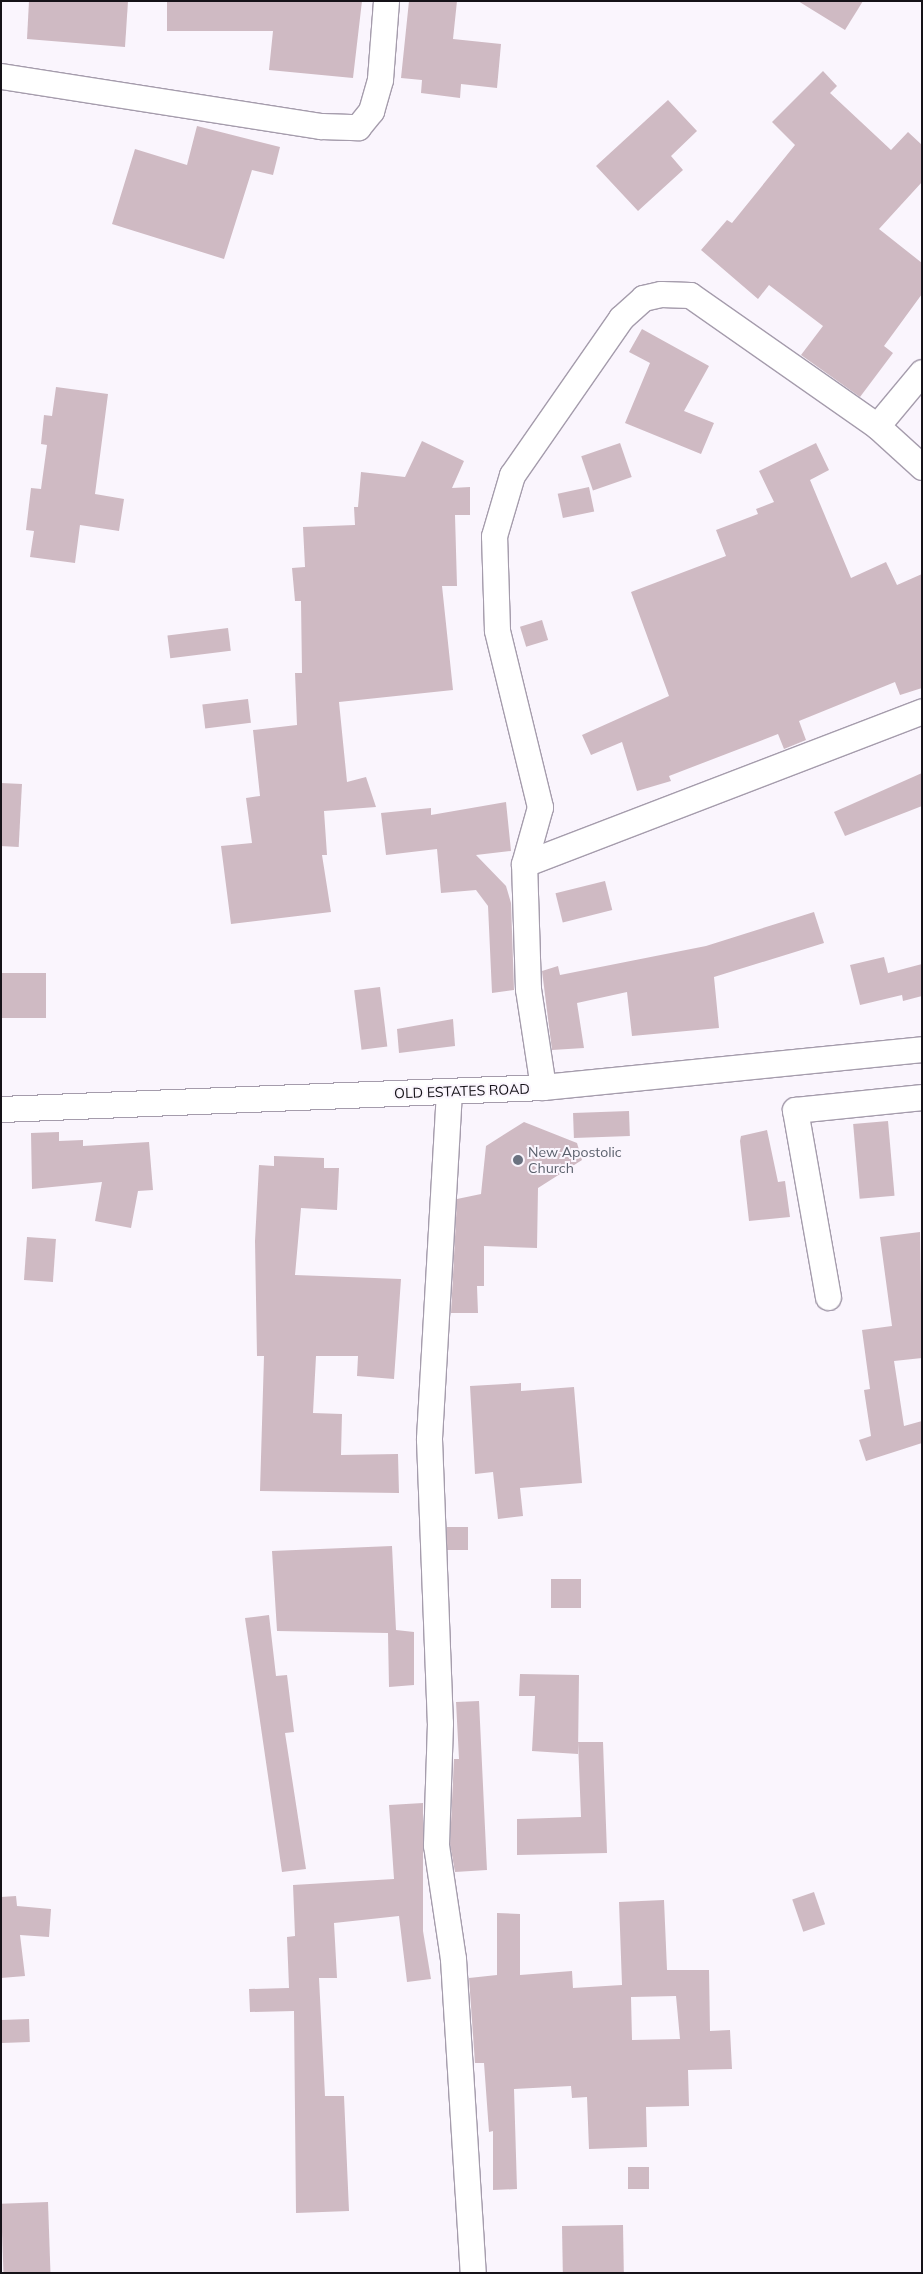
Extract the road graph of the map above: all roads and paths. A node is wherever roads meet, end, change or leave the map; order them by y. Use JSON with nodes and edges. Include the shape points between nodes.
{"nodes":[{"id":1,"x":386,"y":1,"type":"edge"},
{"id":2,"x":1,"y":76,"type":"edge"},
{"id":3,"x":922,"y":372,"type":"edge"},
{"id":4,"x":877,"y":426,"type":"junction"},
{"id":5,"x":922,"y":467,"type":"edge"},
{"id":6,"x":922,"y":711,"type":"edge"},
{"id":7,"x":524,"y":864,"type":"junction"},
{"id":8,"x":922,"y":1049,"type":"edge"},
{"id":9,"x":543,"y":1087,"type":"junction"},
{"id":10,"x":449,"y":1091,"type":"junction"},
{"id":11,"x":922,"y":1097,"type":"edge"},
{"id":12,"x":1,"y":1108,"type":"edge"},
{"id":13,"x":828,"y":1297,"type":"dead end"},
{"id":14,"x":473,"y":2273,"type":"edge"}],
"edges":[{"from":1,"to":2,"type":"street","via":[[380,79],[371,111],[358,127],[321,126]]},
{"from":3,"to":4,"type":"street"},
{"from":4,"to":5,"type":"street"},
{"from":4,"to":7,"type":"street","via":[[690,295],[643,298],[621,318],[512,475],[494,536],[496,630],[540,807]]},
{"from":6,"to":7,"type":"street"},
{"from":7,"to":9,"type":"street","via":[[528,989]]},
{"from":8,"to":9,"type":"street","name":"OLD ESTATES ROAD"},
{"from":9,"to":10,"type":"street","name":"OLD ESTATES ROAD"},
{"from":10,"to":12,"type":"street","name":"OLD ESTATES ROAD"},
{"from":10,"to":14,"type":"street","via":[[429,1439],[440,1723],[436,1845],[453,1958]]},
{"from":11,"to":13,"type":"street","via":[[795,1110]]}]}
